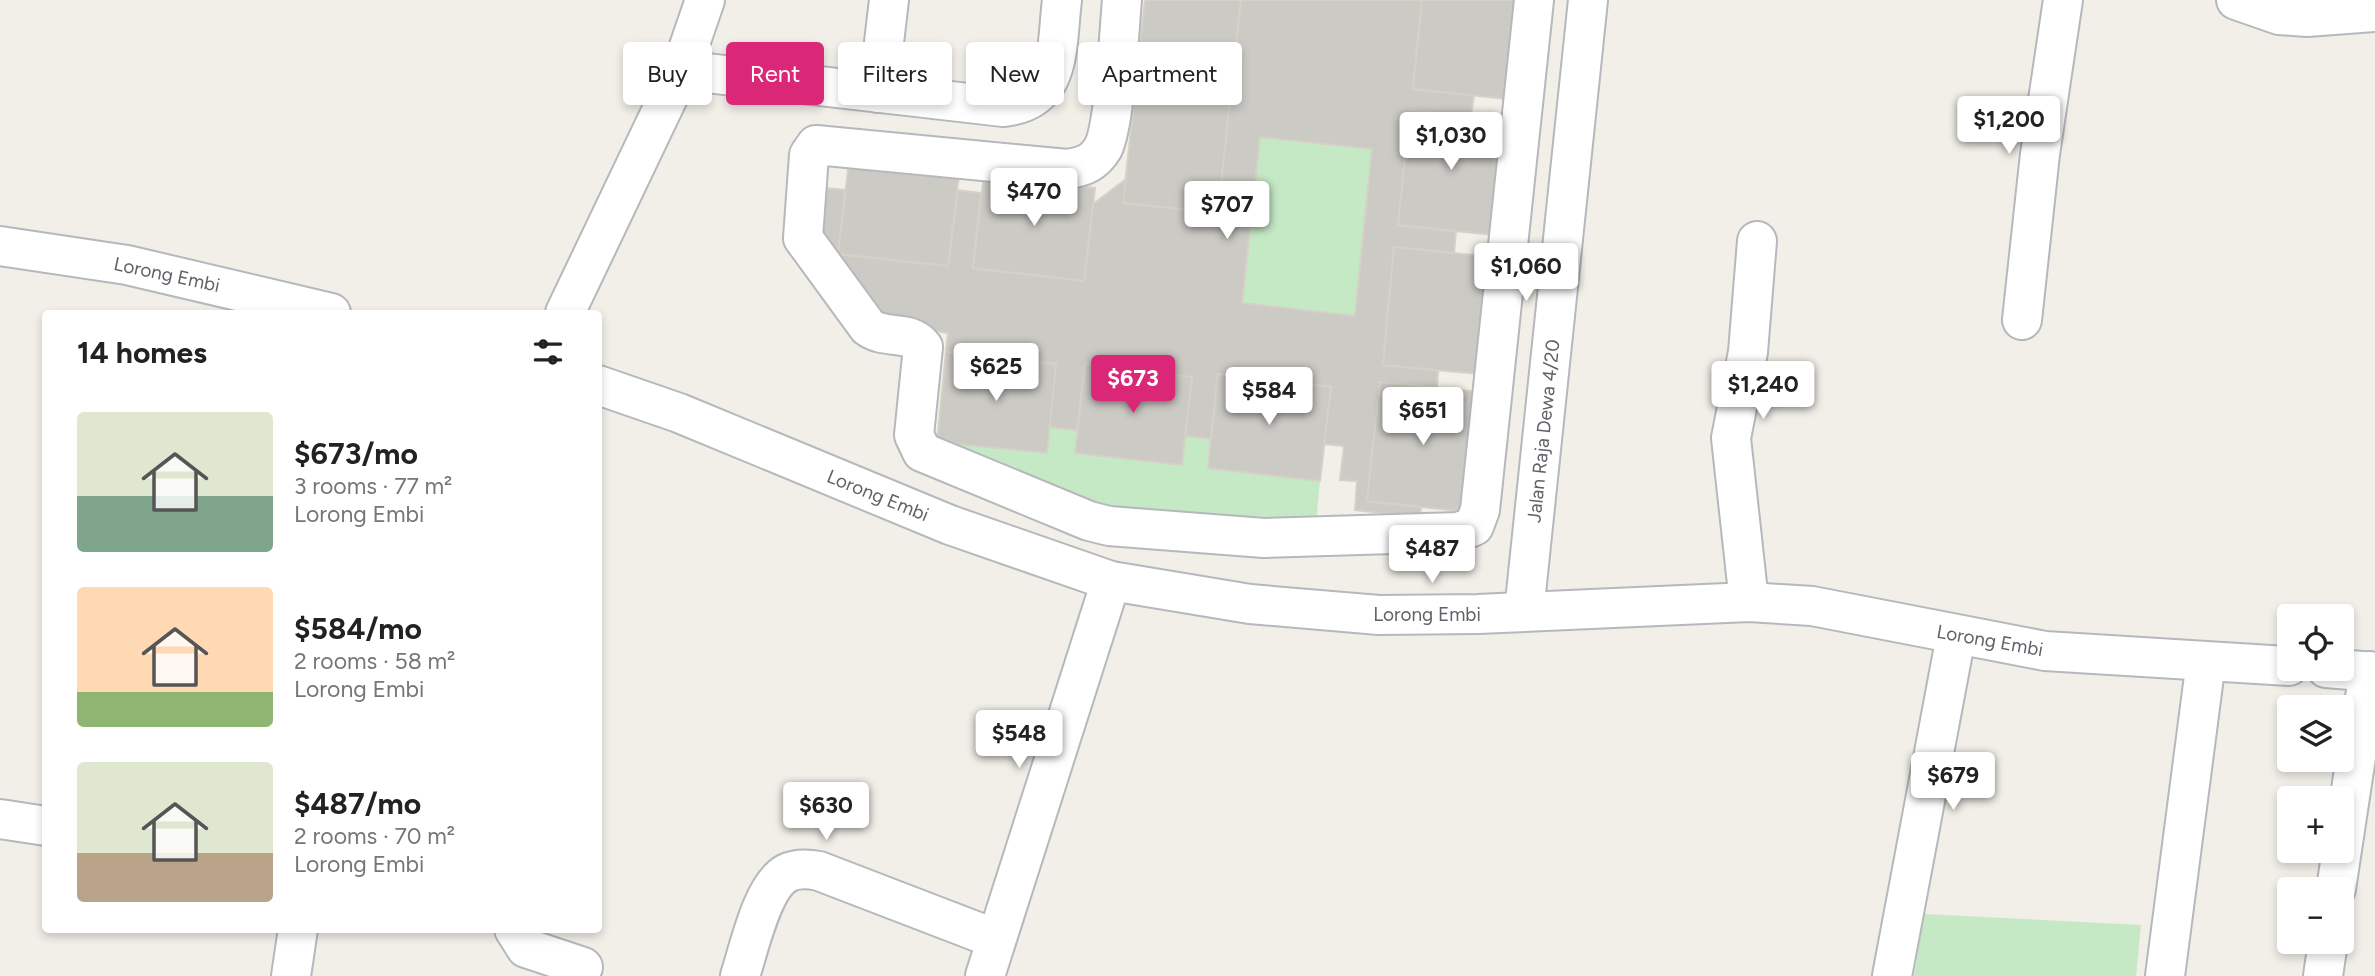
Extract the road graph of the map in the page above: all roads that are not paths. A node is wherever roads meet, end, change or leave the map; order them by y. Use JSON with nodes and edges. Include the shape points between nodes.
{"nodes":[{"id":1,"x":705,"y":0,"type":"edge"},
{"id":2,"x":889,"y":0,"type":"edge"},
{"id":3,"x":1062,"y":0,"type":"edge"},
{"id":4,"x":1122,"y":0,"type":"edge"},
{"id":5,"x":1534,"y":0,"type":"edge"},
{"id":6,"x":1588,"y":0,"type":"edge"},
{"id":7,"x":2063,"y":0,"type":"edge"},
{"id":8,"x":2236,"y":0,"type":"edge"},
{"id":9,"x":2375,"y":12,"type":"edge"},
{"id":10,"x":691,"y":42,"type":"edge"},
{"id":11,"x":884,"y":42,"type":"edge"},
{"id":12,"x":712,"y":74,"type":"edge"},
{"id":13,"x":838,"y":88,"type":"edge"},
{"id":14,"x":952,"y":101,"type":"edge"},
{"id":15,"x":664,"y":105,"type":"edge"},
{"id":16,"x":1757,"y":241,"type":"dead end"},
{"id":17,"x":0,"y":246,"type":"edge"},
{"id":18,"x":259,"y":304,"type":"edge"},
{"id":19,"x":307,"y":310,"type":"edge"},
{"id":20,"x":566,"y":310,"type":"edge"},
{"id":21,"x":2022,"y":320,"type":"dead end"},
{"id":22,"x":602,"y":390,"type":"edge"},
{"id":23,"x":1111,"y":582,"type":"junction"},
{"id":24,"x":1749,"y":602,"type":"junction"},
{"id":25,"x":1524,"y":612,"type":"junction"},
{"id":26,"x":1956,"y":636,"type":"junction"},
{"id":27,"x":2206,"y":661,"type":"junction"},
{"id":28,"x":2277,"y":665,"type":"edge"},
{"id":29,"x":2354,"y":670,"type":"edge"},
{"id":30,"x":2372,"y":671,"type":"edge"},
{"id":31,"x":0,"y":819,"type":"edge"},
{"id":32,"x":42,"y":825,"type":"edge"},
{"id":33,"x":2338,"y":877,"type":"edge"},
{"id":34,"x":297,"y":933,"type":"edge"},
{"id":35,"x":517,"y":933,"type":"edge"},
{"id":36,"x":996,"y":939,"type":"junction"},
{"id":37,"x":2327,"y":954,"type":"edge"},
{"id":38,"x":583,"y":967,"type":"dead end"},
{"id":39,"x":291,"y":976,"type":"edge"},
{"id":40,"x":740,"y":976,"type":"edge"},
{"id":41,"x":985,"y":976,"type":"edge"},
{"id":42,"x":1892,"y":976,"type":"edge"},
{"id":43,"x":2165,"y":976,"type":"edge"},
{"id":44,"x":2323,"y":976,"type":"edge"}],
"edges":[{"from":1,"to":10,"type":"street"},
{"from":2,"to":11,"type":"street"},
{"from":3,"to":14,"type":"street","via":[[1054,67],[1037,96],[1022,105],[1003,107]]},
{"from":4,"to":5,"type":"street","via":[[1108,133],[1095,159],[1067,169],[821,143],[809,155],[803,238],[868,327],[878,334],[912,338],[923,347],[914,435],[922,452],[1099,524],[1264,538],[1459,532],[1474,526],[1480,510]]},
{"from":6,"to":25,"type":"street","name":"Jalan Raja Dewa 4/20"},
{"from":7,"to":21,"type":"street"},
{"from":8,"to":9,"type":"street","via":[[2279,15]]},
{"from":12,"to":13,"type":"street"},
{"from":15,"to":20,"type":"street"},
{"from":16,"to":24,"type":"street","via":[[1748,352],[1731,438]]},
{"from":17,"to":18,"type":"street","name":"Lorong Embi","via":[[98,259]]},
{"from":18,"to":19,"type":"street","name":"Lorong Embi"},
{"from":22,"to":23,"type":"street","name":"Lorong Embi","via":[[679,413],[950,524]]},
{"from":23,"to":25,"type":"street","name":"Lorong Embi","via":[[1250,604],[1379,615]]},
{"from":23,"to":36,"type":"street"},
{"from":24,"to":25,"type":"street","name":"Lorong Embi"},
{"from":24,"to":26,"type":"street","name":"Lorong Embi","via":[[1880,617]]},
{"from":26,"to":27,"type":"street","name":"Lorong Embi","via":[[2045,650]]},
{"from":26,"to":42,"type":"street"},
{"from":27,"to":28,"type":"street","name":"Lorong Embi"},
{"from":27,"to":43,"type":"street"},
{"from":29,"to":30,"type":"street"},
{"from":30,"to":33,"type":"street"},
{"from":31,"to":32,"type":"street"},
{"from":34,"to":39,"type":"street"},
{"from":35,"to":38,"type":"street","via":[[526,948]]},
{"from":36,"to":40,"type":"street","via":[[804,869],[788,872],[772,889]]},
{"from":36,"to":41,"type":"street"},
{"from":37,"to":44,"type":"street"}]}
